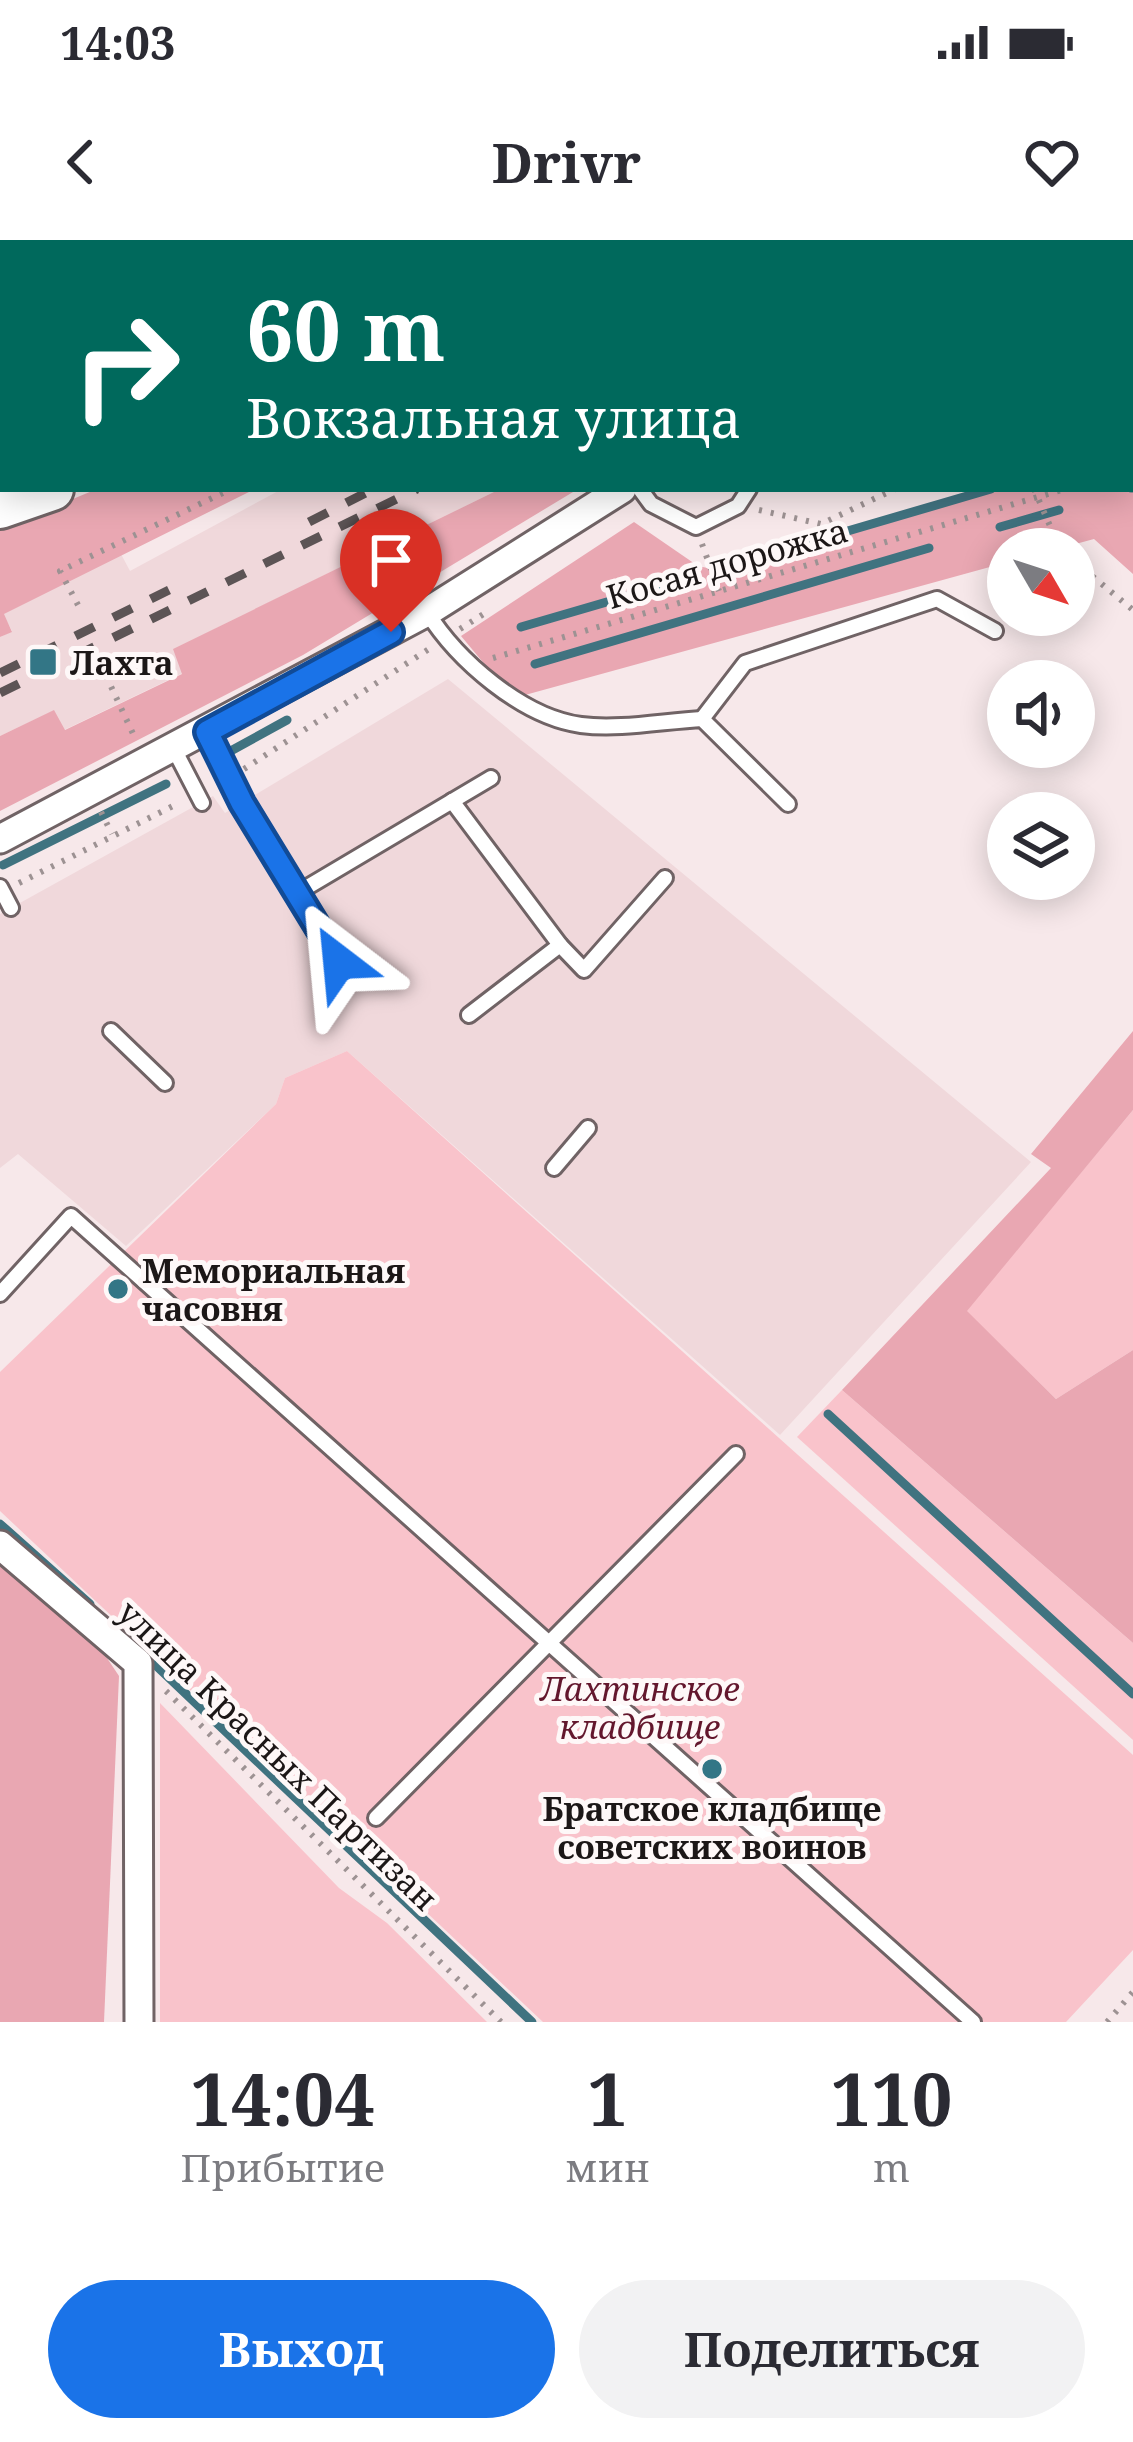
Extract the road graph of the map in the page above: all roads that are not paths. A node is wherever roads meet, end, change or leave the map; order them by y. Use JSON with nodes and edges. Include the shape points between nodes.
{"nodes":[{"id":1,"x":43,"y":492,"type":"edge"},
{"id":2,"x":617,"y":492,"type":"edge"},
{"id":3,"x":642,"y":492,"type":"edge"},
{"id":4,"x":747,"y":492,"type":"edge"},
{"id":5,"x":0,"y":507,"type":"edge"},
{"id":6,"x":427,"y":612,"type":"junction"},
{"id":7,"x":987,"y":627,"type":"edge"},
{"id":8,"x":702,"y":718,"type":"junction"},
{"id":9,"x":207,"y":732,"type":"junction"},
{"id":10,"x":174,"y":749,"type":"junction"},
{"id":11,"x":490,"y":778,"type":"dead end"},
{"id":12,"x":199,"y":798,"type":"road end"},
{"id":13,"x":452,"y":801,"type":"junction"},
{"id":14,"x":788,"y":805,"type":"dead end"},
{"id":15,"x":0,"y":838,"type":"edge"},
{"id":16,"x":665,"y":878,"type":"dead end"},
{"id":17,"x":1,"y":889,"type":"edge"},
{"id":18,"x":299,"y":892,"type":"junction"},
{"id":19,"x":10,"y":908,"type":"dead end"},
{"id":20,"x":560,"y":945,"type":"junction"},
{"id":21,"x":339,"y":962,"type":"dead end"},
{"id":22,"x":469,"y":1015,"type":"dead end"},
{"id":23,"x":111,"y":1031,"type":"dead end"},
{"id":24,"x":165,"y":1083,"type":"dead end"},
{"id":25,"x":588,"y":1128,"type":"dead end"},
{"id":26,"x":554,"y":1168,"type":"dead end"},
{"id":27,"x":0,"y":1294,"type":"edge"},
{"id":28,"x":736,"y":1454,"type":"dead end"},
{"id":29,"x":0,"y":1545,"type":"edge"},
{"id":30,"x":548,"y":1643,"type":"junction"},
{"id":31,"x":376,"y":1818,"type":"dead end"},
{"id":32,"x":139,"y":2022,"type":"edge"},
{"id":33,"x":974,"y":2022,"type":"edge"}],
"edges":[{"from":1,"to":5,"type":"main road"},
{"from":2,"to":6,"type":"street"},
{"from":3,"to":4,"type":"lane","via":[[696,527],[738,506]]},
{"from":6,"to":8,"type":"lane","via":[[472,666],[544,715],[582,725]]},
{"from":6,"to":9,"type":"street"},
{"from":7,"to":8,"type":"lane","via":[[937,599],[746,663]]},
{"from":8,"to":14,"type":"lane"},
{"from":9,"to":10,"type":"street"},
{"from":9,"to":18,"type":"lane"},
{"from":10,"to":12,"type":"lane"},
{"from":10,"to":15,"type":"street"},
{"from":11,"to":13,"type":"lane"},
{"from":13,"to":18,"type":"lane"},
{"from":13,"to":20,"type":"lane"},
{"from":16,"to":20,"type":"lane","via":[[584,970]]},
{"from":17,"to":19,"type":"lane"},
{"from":18,"to":21,"type":"lane"},
{"from":20,"to":22,"type":"lane"},
{"from":23,"to":24,"type":"lane"},
{"from":25,"to":26,"type":"lane"},
{"from":27,"to":30,"type":"lane","via":[[71,1216]]},
{"from":28,"to":30,"type":"lane"},
{"from":29,"to":32,"type":"street","name":"улица Красных Партизан","via":[[138,1664]]},
{"from":30,"to":31,"type":"lane"},
{"from":30,"to":33,"type":"lane"}]}
